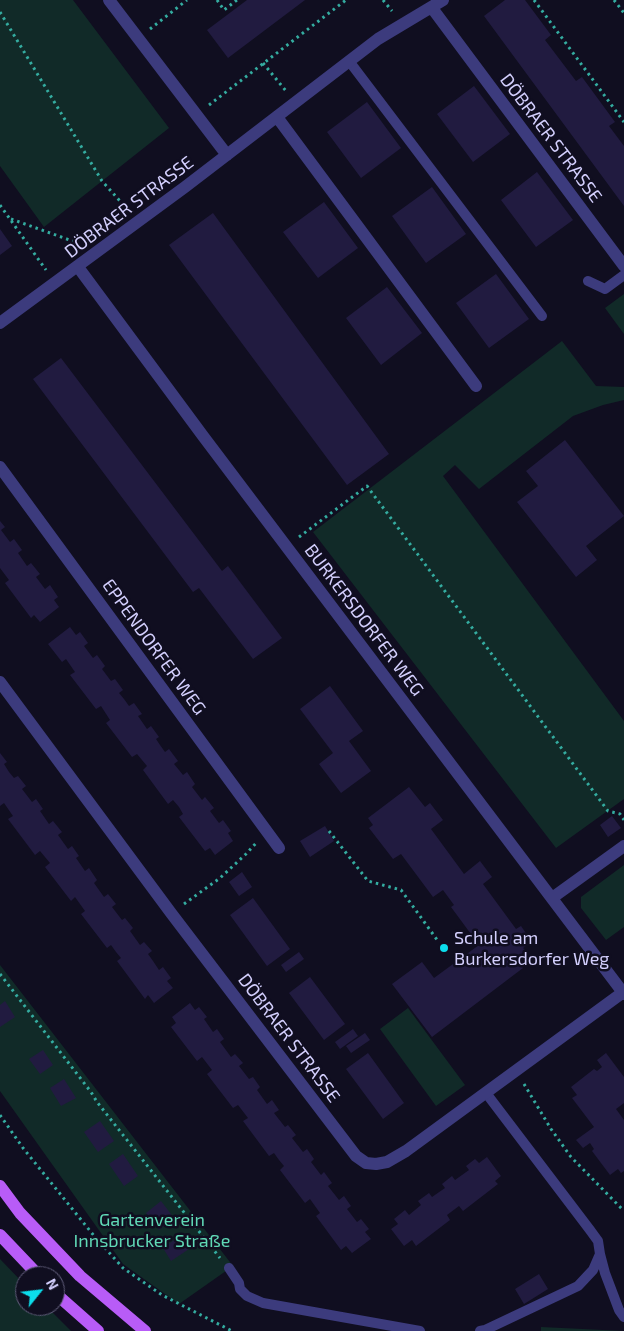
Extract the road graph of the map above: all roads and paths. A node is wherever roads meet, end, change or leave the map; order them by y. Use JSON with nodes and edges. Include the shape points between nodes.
{"nodes":[{"id":1,"x":109,"y":0,"type":"edge"},
{"id":2,"x":187,"y":0,"type":"edge"},
{"id":3,"x":217,"y":0,"type":"edge"},
{"id":4,"x":237,"y":0,"type":"edge"},
{"id":5,"x":346,"y":0,"type":"edge"},
{"id":6,"x":443,"y":0,"type":"edge"},
{"id":7,"x":534,"y":0,"type":"edge"},
{"id":8,"x":614,"y":0,"type":"edge"},
{"id":9,"x":432,"y":8,"type":"junction"},
{"id":10,"x":0,"y":12,"type":"edge"},
{"id":11,"x":624,"y":13,"type":"edge"},
{"id":12,"x":138,"y":38,"type":"junction"},
{"id":13,"x":350,"y":62,"type":"junction"},
{"id":14,"x":263,"y":63,"type":"junction"},
{"id":15,"x":296,"y":103,"type":"junction"},
{"id":16,"x":197,"y":114,"type":"junction"},
{"id":17,"x":277,"y":117,"type":"junction"},
{"id":18,"x":624,"y":122,"type":"edge"},
{"id":19,"x":227,"y":155,"type":"junction"},
{"id":20,"x":0,"y":205,"type":"edge"},
{"id":21,"x":10,"y":219,"type":"junction"},
{"id":22,"x":138,"y":222,"type":"junction"},
{"id":23,"x":89,"y":258,"type":"junction"},
{"id":24,"x":624,"y":266,"type":"edge"},
{"id":25,"x":78,"y":267,"type":"junction"},
{"id":26,"x":624,"y":275,"type":"edge"},
{"id":27,"x":588,"y":281,"type":"dead end"},
{"id":28,"x":54,"y":284,"type":"junction"},
{"id":29,"x":542,"y":316,"type":"dead end"},
{"id":30,"x":0,"y":323,"type":"edge"},
{"id":31,"x":476,"y":386,"type":"dead end"},
{"id":32,"x":0,"y":467,"type":"edge"},
{"id":33,"x":286,"y":546,"type":"junction"},
{"id":34,"x":0,"y":682,"type":"edge"},
{"id":35,"x":624,"y":820,"type":"edge"},
{"id":36,"x":266,"y":829,"type":"junction"},
{"id":37,"x":329,"y":831,"type":"dead end"},
{"id":38,"x":624,"y":846,"type":"edge"},
{"id":39,"x":279,"y":848,"type":"dead end"},
{"id":40,"x":552,"y":898,"type":"junction"},
{"id":41,"x":172,"y":913,"type":"junction"},
{"id":42,"x":438,"y":942,"type":"dead end"},
{"id":43,"x":0,"y":974,"type":"edge"},
{"id":44,"x":623,"y":993,"type":"edge"},
{"id":45,"x":516,"y":1071,"type":"junction"},
{"id":46,"x":486,"y":1093,"type":"junction"},
{"id":47,"x":0,"y":1115,"type":"edge"},
{"id":48,"x":0,"y":1186,"type":"edge"},
{"id":49,"x":624,"y":1211,"type":"edge"},
{"id":50,"x":0,"y":1234,"type":"edge"},
{"id":51,"x":600,"y":1254,"type":"junction"},
{"id":52,"x":30,"y":1266,"type":"edge"},
{"id":53,"x":228,"y":1268,"type":"joint"},
{"id":54,"x":65,"y":1302,"type":"edge"},
{"id":55,"x":624,"y":1317,"type":"edge"},
{"id":56,"x":98,"y":1331,"type":"edge"},
{"id":57,"x":145,"y":1331,"type":"edge"},
{"id":58,"x":232,"y":1331,"type":"edge"},
{"id":59,"x":420,"y":1331,"type":"edge"},
{"id":60,"x":480,"y":1331,"type":"edge"}],
"edges":[{"from":1,"to":12,"type":"street"},
{"from":2,"to":12,"type":"path"},
{"from":3,"to":4,"type":"path","via":[[224,10]]},
{"from":5,"to":14,"type":"path"},
{"from":6,"to":9,"type":"street","name":"DÖBRAER STRASSE"},
{"from":7,"to":18,"type":"path"},
{"from":8,"to":11,"type":"path"},
{"from":9,"to":13,"type":"street","name":"DÖBRAER STRASSE","via":[[378,40]]},
{"from":9,"to":24,"type":"street","name":"DÖBRAER STRASSE"},
{"from":10,"to":22,"type":"path","via":[[102,181]]},
{"from":12,"to":16,"type":"street"},
{"from":13,"to":15,"type":"street","name":"DÖBRAER STRASSE"},
{"from":13,"to":29,"type":"lane"},
{"from":14,"to":15,"type":"path"},
{"from":14,"to":16,"type":"path"},
{"from":15,"to":17,"type":"street","name":"DÖBRAER STRASSE"},
{"from":16,"to":19,"type":"street"},
{"from":17,"to":19,"type":"street","name":"DÖBRAER STRASSE"},
{"from":17,"to":31,"type":"street"},
{"from":19,"to":22,"type":"street","name":"DÖBRAER STRASSE"},
{"from":20,"to":21,"type":"path"},
{"from":21,"to":23,"type":"path","via":[[78,243]]},
{"from":21,"to":28,"type":"path"},
{"from":22,"to":23,"type":"street","name":"DÖBRAER STRASSE"},
{"from":23,"to":25,"type":"street","name":"DÖBRAER STRASSE"},
{"from":25,"to":28,"type":"street","name":"DÖBRAER STRASSE"},
{"from":25,"to":33,"type":"street","name":"BURKERSDORFER WEG"},
{"from":26,"to":27,"type":"lane","via":[[605,289]]},
{"from":28,"to":30,"type":"street","name":"DÖBRAER STRASSE"},
{"from":32,"to":36,"type":"street","name":"EPPENDORFER WEG"},
{"from":33,"to":35,"type":"path","via":[[367,486],[608,811],[620,814]]},
{"from":33,"to":40,"type":"street","name":"BURKERSDORFER WEG"},
{"from":34,"to":41,"type":"street","name":"DÖBRAER STRASSE"},
{"from":36,"to":39,"type":"street","name":"EPPENDORFER WEG"},
{"from":36,"to":41,"type":"path","via":[[246,854],[220,878]]},
{"from":37,"to":42,"type":"path","via":[[368,881],[401,890]]},
{"from":38,"to":40,"type":"street"},
{"from":40,"to":44,"type":"street","name":"BURKERSDORFER WEG"},
{"from":41,"to":46,"type":"street","name":"DÖBRAER STRASSE","via":[[356,1156],[366,1163],[387,1162],[406,1151]]},
{"from":43,"to":53,"type":"path","via":[[96,1102]]},
{"from":44,"to":45,"type":"street","name":"DÖBRAER STRASSE"},
{"from":45,"to":46,"type":"street","name":"DÖBRAER STRASSE"},
{"from":45,"to":49,"type":"path","via":[[571,1157]]},
{"from":46,"to":51,"type":"lane","via":[[598,1241]]},
{"from":47,"to":58,"type":"path","via":[[22,1148],[123,1268],[162,1295]]},
{"from":48,"to":57,"type":"main road","via":[[20,1213],[80,1276]]},
{"from":50,"to":52,"type":"main road"},
{"from":51,"to":55,"type":"lane"},
{"from":51,"to":60,"type":"lane","via":[[593,1270],[578,1286]]},
{"from":53,"to":59,"type":"lane","via":[[247,1296],[263,1302]]},
{"from":54,"to":56,"type":"main road"}]}
